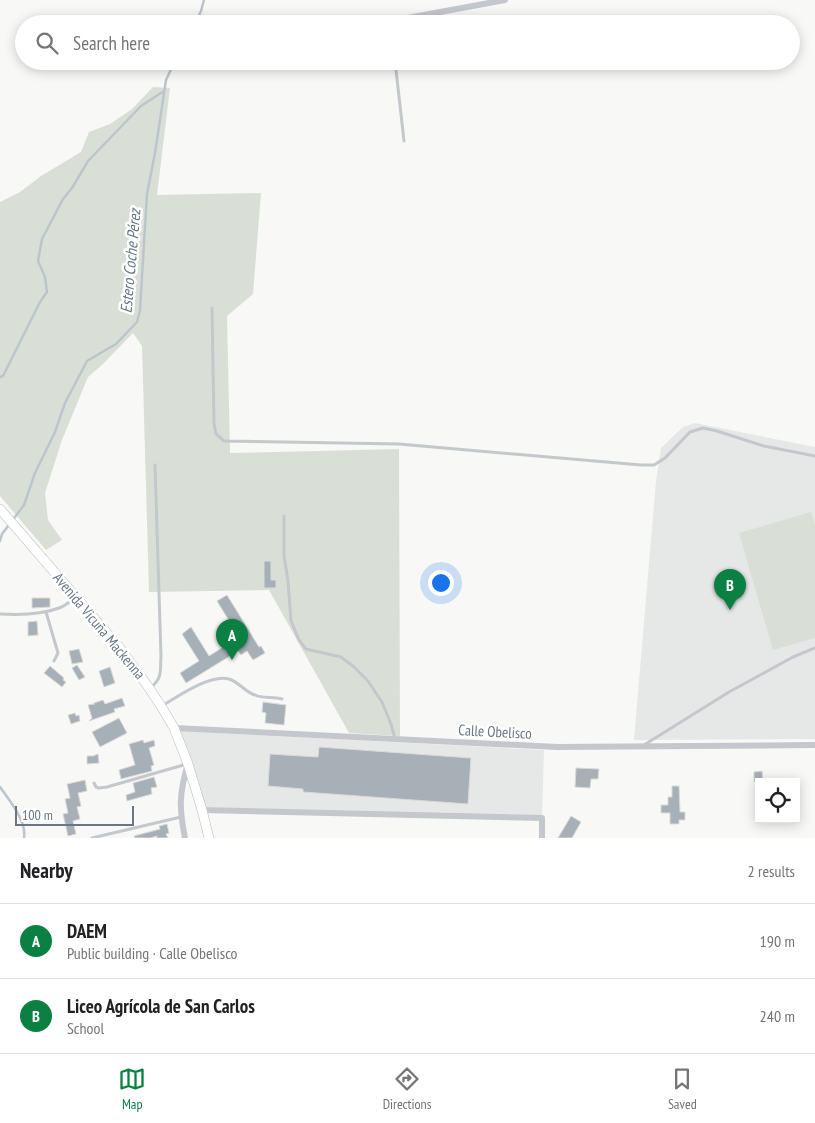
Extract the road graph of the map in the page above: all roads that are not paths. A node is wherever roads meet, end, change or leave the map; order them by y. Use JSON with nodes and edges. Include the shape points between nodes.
{"nodes":[{"id":1,"x":504,"y":0,"type":"edge"},
{"id":2,"x":430,"y":15,"type":"edge"},
{"id":3,"x":396,"y":70,"type":"edge"},
{"id":4,"x":404,"y":141,"type":"dead end"},
{"id":5,"x":212,"y":308,"type":"dead end"},
{"id":6,"x":815,"y":456,"type":"edge"},
{"id":7,"x":155,"y":465,"type":"dead end"},
{"id":8,"x":0,"y":509,"type":"edge"},
{"id":9,"x":284,"y":516,"type":"dead end"},
{"id":10,"x":76,"y":598,"type":"junction"},
{"id":11,"x":46,"y":612,"type":"junction"},
{"id":12,"x":0,"y":614,"type":"edge"},
{"id":13,"x":815,"y":648,"type":"edge"},
{"id":14,"x":54,"y":661,"type":"dead end"},
{"id":15,"x":150,"y":688,"type":"junction"},
{"id":16,"x":282,"y":699,"type":"dead end"},
{"id":17,"x":161,"y":706,"type":"junction"},
{"id":18,"x":174,"y":728,"type":"junction"},
{"id":19,"x":395,"y":739,"type":"junction"},
{"id":20,"x":815,"y":745,"type":"edge"},
{"id":21,"x":641,"y":746,"type":"junction"},
{"id":22,"x":188,"y":764,"type":"junction"},
{"id":23,"x":94,"y":783,"type":"dead end"},
{"id":24,"x":202,"y":810,"type":"junction"},
{"id":25,"x":181,"y":817,"type":"junction"},
{"id":26,"x":92,"y":838,"type":"edge"},
{"id":27,"x":185,"y":838,"type":"edge"},
{"id":28,"x":209,"y":838,"type":"edge"},
{"id":29,"x":542,"y":838,"type":"edge"}],
"edges":[{"from":1,"to":2,"type":"street"},
{"from":3,"to":4,"type":"lane"},
{"from":5,"to":6,"type":"lane","via":[[214,424],[216,434],[224,441],[399,444],[654,465],[690,432],[702,428],[764,446]]},
{"from":7,"to":15,"type":"lane","via":[[161,656],[160,675]]},
{"from":8,"to":10,"type":"main road","name":"Avenida Vicuña Mackenna"},
{"from":9,"to":19,"type":"lane","via":[[284,556],[291,621],[299,640],[306,649],[340,657],[368,681],[382,702]]},
{"from":10,"to":11,"type":"lane"},
{"from":10,"to":15,"type":"main road","name":"Avenida Vicuña Mackenna","via":[[120,646]]},
{"from":11,"to":12,"type":"lane"},
{"from":11,"to":14,"type":"lane","via":[[58,654]]},
{"from":13,"to":21,"type":"lane","via":[[729,692]]},
{"from":15,"to":17,"type":"main road","name":"Avenida Vicuña Mackenna"},
{"from":16,"to":17,"type":"lane","via":[[255,696],[227,678],[206,682]]},
{"from":17,"to":18,"type":"main road","name":"Avenida Vicuña Mackenna"},
{"from":18,"to":19,"type":"street","name":"Calle Obelisco"},
{"from":18,"to":22,"type":"main road","name":"Avenida Vicuña Mackenna"},
{"from":19,"to":21,"type":"street","name":"Calle Obelisco","via":[[558,747]]},
{"from":20,"to":21,"type":"street","name":"Calle Obelisco"},
{"from":22,"to":23,"type":"lane","via":[[107,787],[99,788]]},
{"from":22,"to":24,"type":"main road","name":"Avenida Vicuña Mackenna"},
{"from":22,"to":25,"type":"street","via":[[180,797]]},
{"from":24,"to":28,"type":"main road","name":"Avenida Vicuña Mackenna"},
{"from":24,"to":29,"type":"street","via":[[542,818]]},
{"from":25,"to":26,"type":"lane"},
{"from":25,"to":27,"type":"street"}]}
